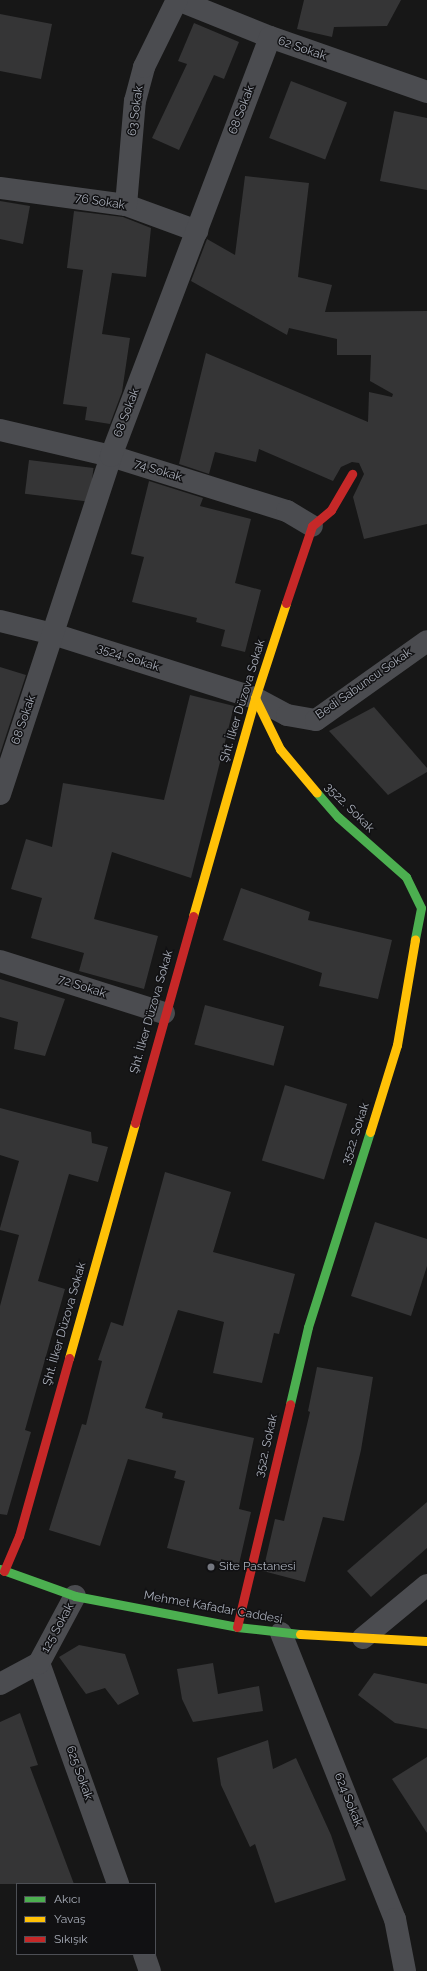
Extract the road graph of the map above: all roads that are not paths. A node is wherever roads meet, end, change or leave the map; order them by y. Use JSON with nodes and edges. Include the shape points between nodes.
{"nodes":[{"id":1,"x":178,"y":0,"type":"edge"},
{"id":2,"x":270,"y":38,"type":"junction"},
{"id":3,"x":427,"y":92,"type":"edge"},
{"id":4,"x":0,"y":188,"type":"edge"},
{"id":5,"x":126,"y":205,"type":"junction"},
{"id":6,"x":196,"y":231,"type":"junction"},
{"id":7,"x":0,"y":430,"type":"edge"},
{"id":8,"x":111,"y":456,"type":"junction"},
{"id":9,"x":352,"y":474,"type":"dead end"},
{"id":10,"x":312,"y":526,"type":"junction"},
{"id":11,"x":0,"y":621,"type":"edge"},
{"id":12,"x":53,"y":634,"type":"junction"},
{"id":13,"x":427,"y":641,"type":"edge"},
{"id":14,"x":255,"y":698,"type":"junction"},
{"id":15,"x":0,"y":794,"type":"edge"},
{"id":16,"x":424,"y":907,"type":"edge"},
{"id":17,"x":0,"y":961,"type":"edge"},
{"id":18,"x":164,"y":1013,"type":"junction"},
{"id":19,"x":2,"y":1570,"type":"edge"},
{"id":20,"x":427,"y":1585,"type":"edge"},
{"id":21,"x":75,"y":1596,"type":"junction"},
{"id":22,"x":237,"y":1627,"type":"junction"},
{"id":23,"x":281,"y":1633,"type":"junction"},
{"id":24,"x":363,"y":1638,"type":"junction"},
{"id":25,"x":427,"y":1641,"type":"edge"},
{"id":26,"x":39,"y":1663,"type":"junction"},
{"id":27,"x":0,"y":1684,"type":"edge"},
{"id":28,"x":118,"y":1883,"type":"edge"},
{"id":29,"x":144,"y":1955,"type":"edge"},
{"id":30,"x":150,"y":1971,"type":"edge"},
{"id":31,"x":405,"y":1971,"type":"edge"}],
"edges":[{"from":1,"to":2,"type":"street","name":"62 Sokak"},
{"from":1,"to":5,"type":"street","name":"63 Sokak","via":[[144,67],[135,101]]},
{"from":2,"to":3,"type":"street","name":"62 Sokak"},
{"from":2,"to":6,"type":"street","name":"68 Sokak"},
{"from":4,"to":5,"type":"street","name":"76 Sokak"},
{"from":5,"to":6,"type":"street","name":"76 Sokak"},
{"from":6,"to":8,"type":"street","name":"68 Sokak"},
{"from":7,"to":8,"type":"street","name":"74 Sokak"},
{"from":8,"to":10,"type":"street","name":"74 Sokak","via":[[287,511]]},
{"from":8,"to":12,"type":"street","name":"68 Sokak"},
{"from":9,"to":10,"type":"street","via":[[331,510]]},
{"from":10,"to":14,"type":"street","name":"Şht. İlker Düzova Sokak"},
{"from":11,"to":12,"type":"street","name":"3524. Sokak"},
{"from":12,"to":14,"type":"street","name":"3524. Sokak"},
{"from":12,"to":15,"type":"street","name":"68 Sokak"},
{"from":13,"to":14,"type":"street","name":"Bedi Sabuncu Sokak","via":[[316,720],[287,715]]},
{"from":14,"to":16,"type":"street","name":"3522. Sokak","via":[[280,749],[338,817],[406,877]]},
{"from":14,"to":18,"type":"street","name":"Şht. İlker Düzova Sokak"},
{"from":16,"to":22,"type":"street","name":"3522. Sokak","via":[[397,1045],[308,1327]]},
{"from":17,"to":18,"type":"street","name":"72 Sokak"},
{"from":18,"to":19,"type":"street","name":"Şht. İlker Düzova Sokak","via":[[19,1536]]},
{"from":19,"to":21,"type":"street","name":"Mehmet Kafadar Caddesi"},
{"from":20,"to":24,"type":"street"},
{"from":21,"to":22,"type":"street","name":"Mehmet Kafadar Caddesi"},
{"from":21,"to":26,"type":"street","name":"125 Sokak"},
{"from":22,"to":23,"type":"street","name":"Mehmet Kafadar Caddesi"},
{"from":23,"to":24,"type":"street","name":"Mehmet Kafadar Caddesi"},
{"from":23,"to":31,"type":"street","name":"624 Sokak","via":[[395,1919]]},
{"from":24,"to":25,"type":"street","name":"Mehmet Kafadar Caddesi"},
{"from":26,"to":27,"type":"street","name":"125 Sokak"},
{"from":26,"to":28,"type":"street","name":"625 Sokak"},
{"from":29,"to":30,"type":"street"}]}
